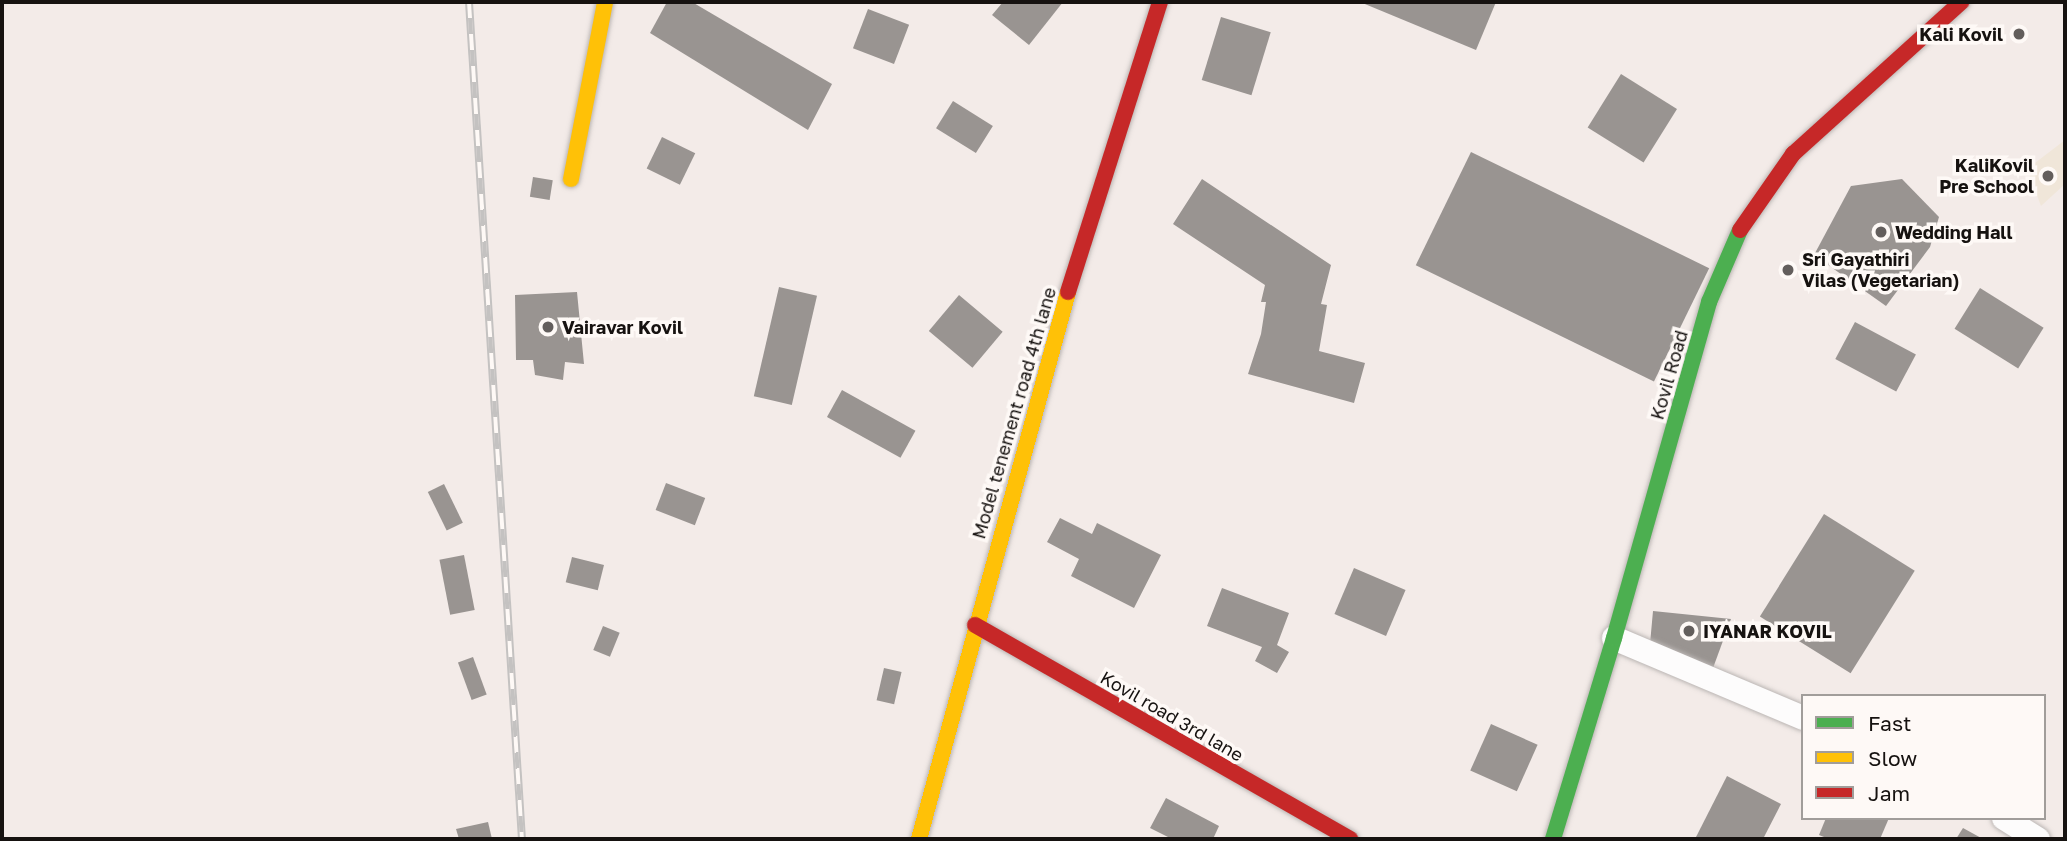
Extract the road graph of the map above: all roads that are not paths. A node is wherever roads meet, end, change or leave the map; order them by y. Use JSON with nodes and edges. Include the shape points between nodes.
{"nodes":[{"id":1,"x":605,"y":2,"type":"edge"},
{"id":2,"x":1160,"y":2,"type":"edge"},
{"id":3,"x":1961,"y":2,"type":"edge"},
{"id":4,"x":571,"y":179,"type":"dead end"},
{"id":5,"x":975,"y":625,"type":"junction"},
{"id":6,"x":1614,"y":638,"type":"junction"},
{"id":7,"x":1801,"y":717,"type":"edge"},
{"id":8,"x":2007,"y":820,"type":"edge"},
{"id":9,"x":919,"y":839,"type":"edge"},
{"id":10,"x":1350,"y":839,"type":"edge"},
{"id":11,"x":1553,"y":839,"type":"edge"},
{"id":12,"x":2038,"y":839,"type":"edge"}],
"edges":[{"from":1,"to":4,"type":"street"},
{"from":2,"to":5,"type":"street","name":"Model tenement road 4th lane","via":[[1074,267]]},
{"from":3,"to":6,"type":"street","name":"Kovil Road","via":[[1793,155],[1737,234],[1709,302]]},
{"from":5,"to":9,"type":"street","name":"Model tenement road 4th lane"},
{"from":5,"to":10,"type":"street","name":"Kovil road 3rd lane"},
{"from":6,"to":7,"type":"street"},
{"from":6,"to":11,"type":"street","name":"Kovil Road"},
{"from":8,"to":12,"type":"street"}]}
